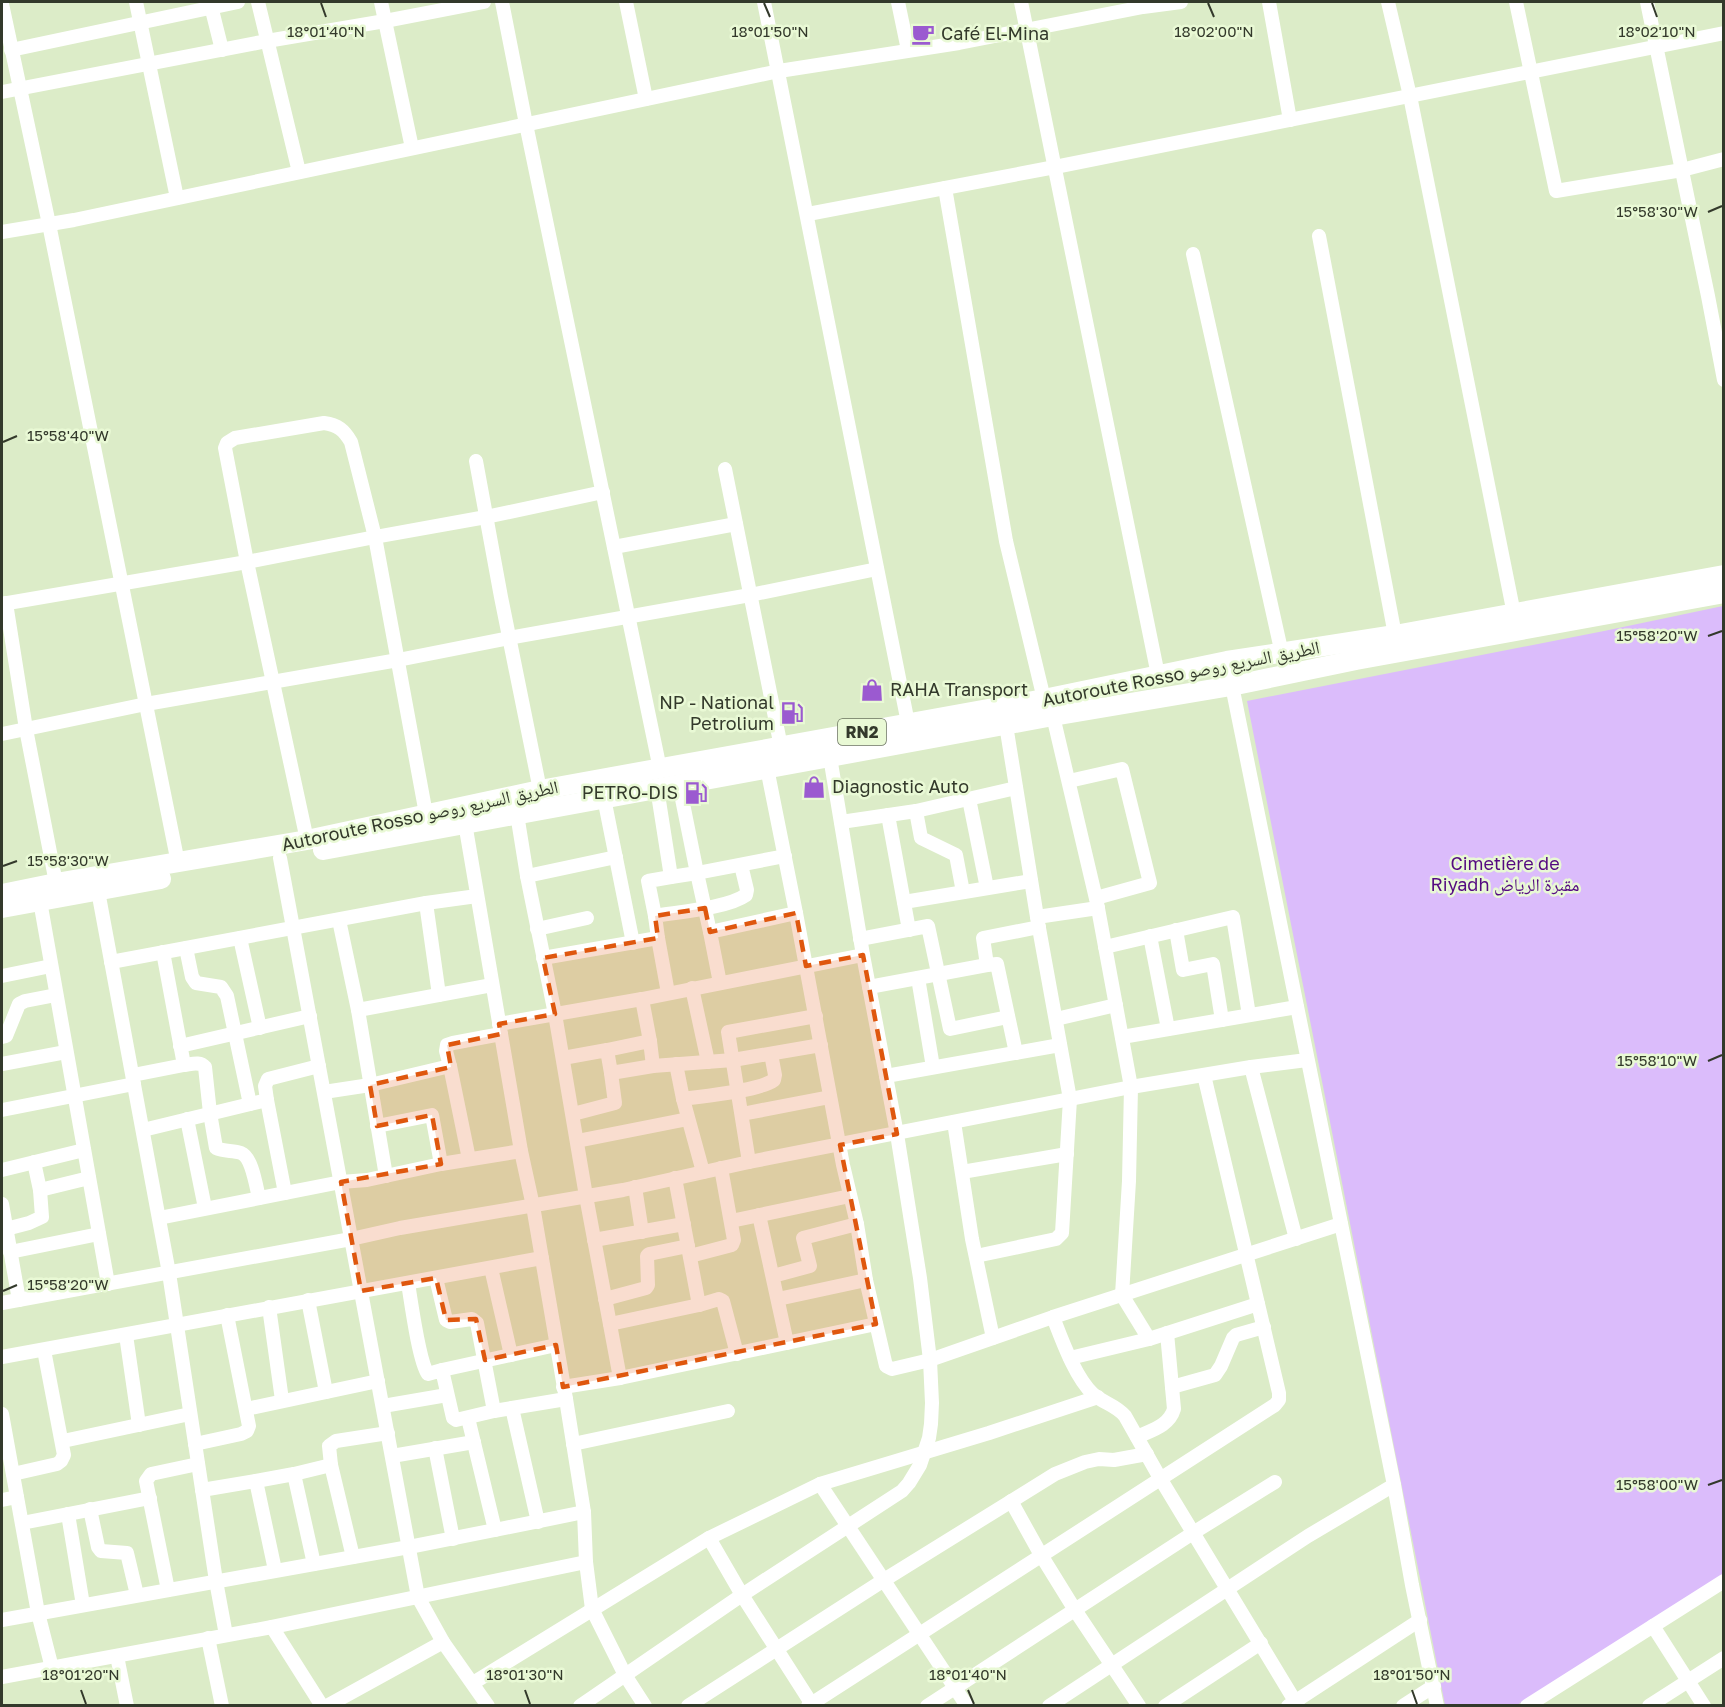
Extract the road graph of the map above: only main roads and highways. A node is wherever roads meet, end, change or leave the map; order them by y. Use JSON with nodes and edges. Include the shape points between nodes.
{"nodes":[{"id":1,"x":1724,"y":574,"type":"edge"},
{"id":2,"x":1724,"y":593,"type":"edge"},
{"id":3,"x":1049,"y":707,"type":"junction"},
{"id":4,"x":658,"y":778,"type":"junction"},
{"id":5,"x":2,"y":894,"type":"edge"},
{"id":6,"x":2,"y":908,"type":"edge"}],
"edges":[{"from":1,"to":3,"type":"highway","name":"Autoroute Rosso الطريق السريع روصو","number":"RN2","via":[[1395,635],[1227,661],[1113,686]]},
{"from":2,"to":3,"type":"highway","name":"Autoroute Rosso الطريق السريع روصو","number":"RN2","via":[[1231,686]]},
{"from":3,"to":4,"type":"highway","name":"Autoroute Rosso الطريق السريع روصو","number":"RN2","via":[[908,723],[781,747]]},
{"from":3,"to":4,"type":"highway","name":"Autoroute Rosso الطريق السريع روصو","number":"RN2","via":[[1006,725],[830,757],[679,784]]},
{"from":4,"to":5,"type":"highway","name":"Autoroute Rosso الطريق السريع روصو","number":"RN2","via":[[540,790],[307,840]]},
{"from":4,"to":6,"type":"highway","name":"Autoroute Rosso الطريق السريع روصو","number":"RN2","via":[[604,798]]}]}
